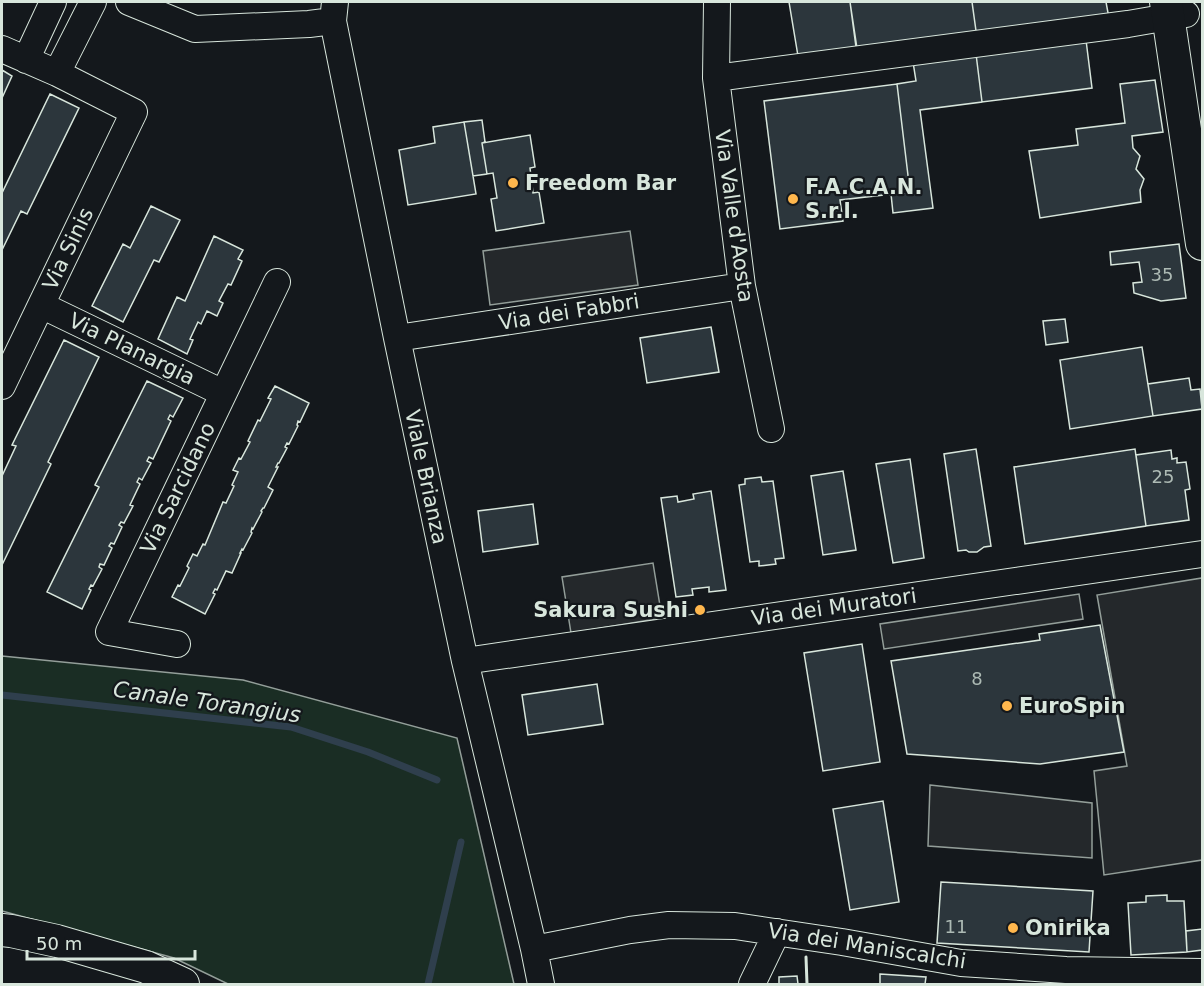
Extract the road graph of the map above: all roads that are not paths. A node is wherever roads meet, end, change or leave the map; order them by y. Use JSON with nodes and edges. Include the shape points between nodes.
{"nodes":[{"id":1,"x":53,"y":2,"type":"edge"},
{"id":2,"x":93,"y":2,"type":"edge"},
{"id":3,"x":129,"y":2,"type":"edge"},
{"id":4,"x":717,"y":2,"type":"edge"},
{"id":5,"x":1177,"y":9,"type":"edge"},
{"id":6,"x":334,"y":11,"type":"edge"},
{"id":7,"x":1127,"y":13,"type":"edge"},
{"id":8,"x":2,"y":49,"type":"edge"},
{"id":9,"x":26,"y":60,"type":"junction"},
{"id":10,"x":57,"y":74,"type":"junction"},
{"id":11,"x":716,"y":78,"type":"junction"},
{"id":12,"x":1203,"y":118,"type":"edge"},
{"id":13,"x":1203,"y":244,"type":"edge"},
{"id":14,"x":277,"y":282,"type":"dead end"},
{"id":15,"x":742,"y":286,"type":"junction"},
{"id":16,"x":41,"y":305,"type":"junction"},
{"id":17,"x":397,"y":338,"type":"junction"},
{"id":18,"x":2,"y":386,"type":"edge"},
{"id":19,"x":223,"y":393,"type":"junction"},
{"id":20,"x":771,"y":429,"type":"dead end"},
{"id":21,"x":1203,"y":554,"type":"edge"},
{"id":22,"x":177,"y":644,"type":"dead end"},
{"id":23,"x":465,"y":661,"type":"junction"},
{"id":24,"x":2,"y":930,"type":"edge"},
{"id":25,"x":777,"y":932,"type":"junction"},
{"id":26,"x":534,"y":949,"type":"junction"},
{"id":27,"x":1203,"y":972,"type":"edge"},
{"id":28,"x":1172,"y":978,"type":"edge"},
{"id":29,"x":183,"y":984,"type":"edge"},
{"id":30,"x":541,"y":984,"type":"edge"},
{"id":31,"x":753,"y":984,"type":"edge"}],
"edges":[{"from":1,"to":9,"type":"street"},
{"from":2,"to":10,"type":"street"},
{"from":3,"to":6,"type":"street","via":[[195,29],[309,24]]},
{"from":4,"to":11,"type":"street","name":"Via Valle d'Aosta"},
{"from":5,"to":7,"type":"street"},
{"from":5,"to":12,"type":"main road"},
{"from":5,"to":13,"type":"main road"},
{"from":6,"to":17,"type":"street","name":"Viale Brianza"},
{"from":7,"to":11,"type":"street"},
{"from":8,"to":9,"type":"street"},
{"from":9,"to":10,"type":"street"},
{"from":10,"to":16,"type":"street","name":"Via Sinis","via":[[134,112]]},
{"from":11,"to":15,"type":"street","name":"Via Valle d'Aosta"},
{"from":14,"to":19,"type":"street","name":"Via Sarcidano"},
{"from":15,"to":17,"type":"street","name":"Via dei Fabbri"},
{"from":15,"to":20,"type":"street","name":"Via Valle d'Aosta"},
{"from":16,"to":18,"type":"street","name":"Via Sinis"},
{"from":16,"to":19,"type":"street","name":"Via Planargia"},
{"from":17,"to":23,"type":"street","name":"Viale Brianza"},
{"from":19,"to":22,"type":"street","name":"Via Sarcidano","via":[[109,632]]},
{"from":21,"to":23,"type":"street","name":"Via dei Muratori"},
{"from":23,"to":26,"type":"street","name":"Viale Brianza"},
{"from":24,"to":29,"type":"main road","via":[[57,941],[146,967]]},
{"from":25,"to":26,"type":"street","name":"Via dei Maniscalchi","via":[[735,926],[669,925]]},
{"from":25,"to":28,"type":"street","name":"Via dei Maniscalchi","via":[[961,963]]},
{"from":25,"to":31,"type":"street"},
{"from":26,"to":30,"type":"street","name":"Viale Brianza"},
{"from":27,"to":28,"type":"street","name":"Via dei Maniscalchi"}]}
